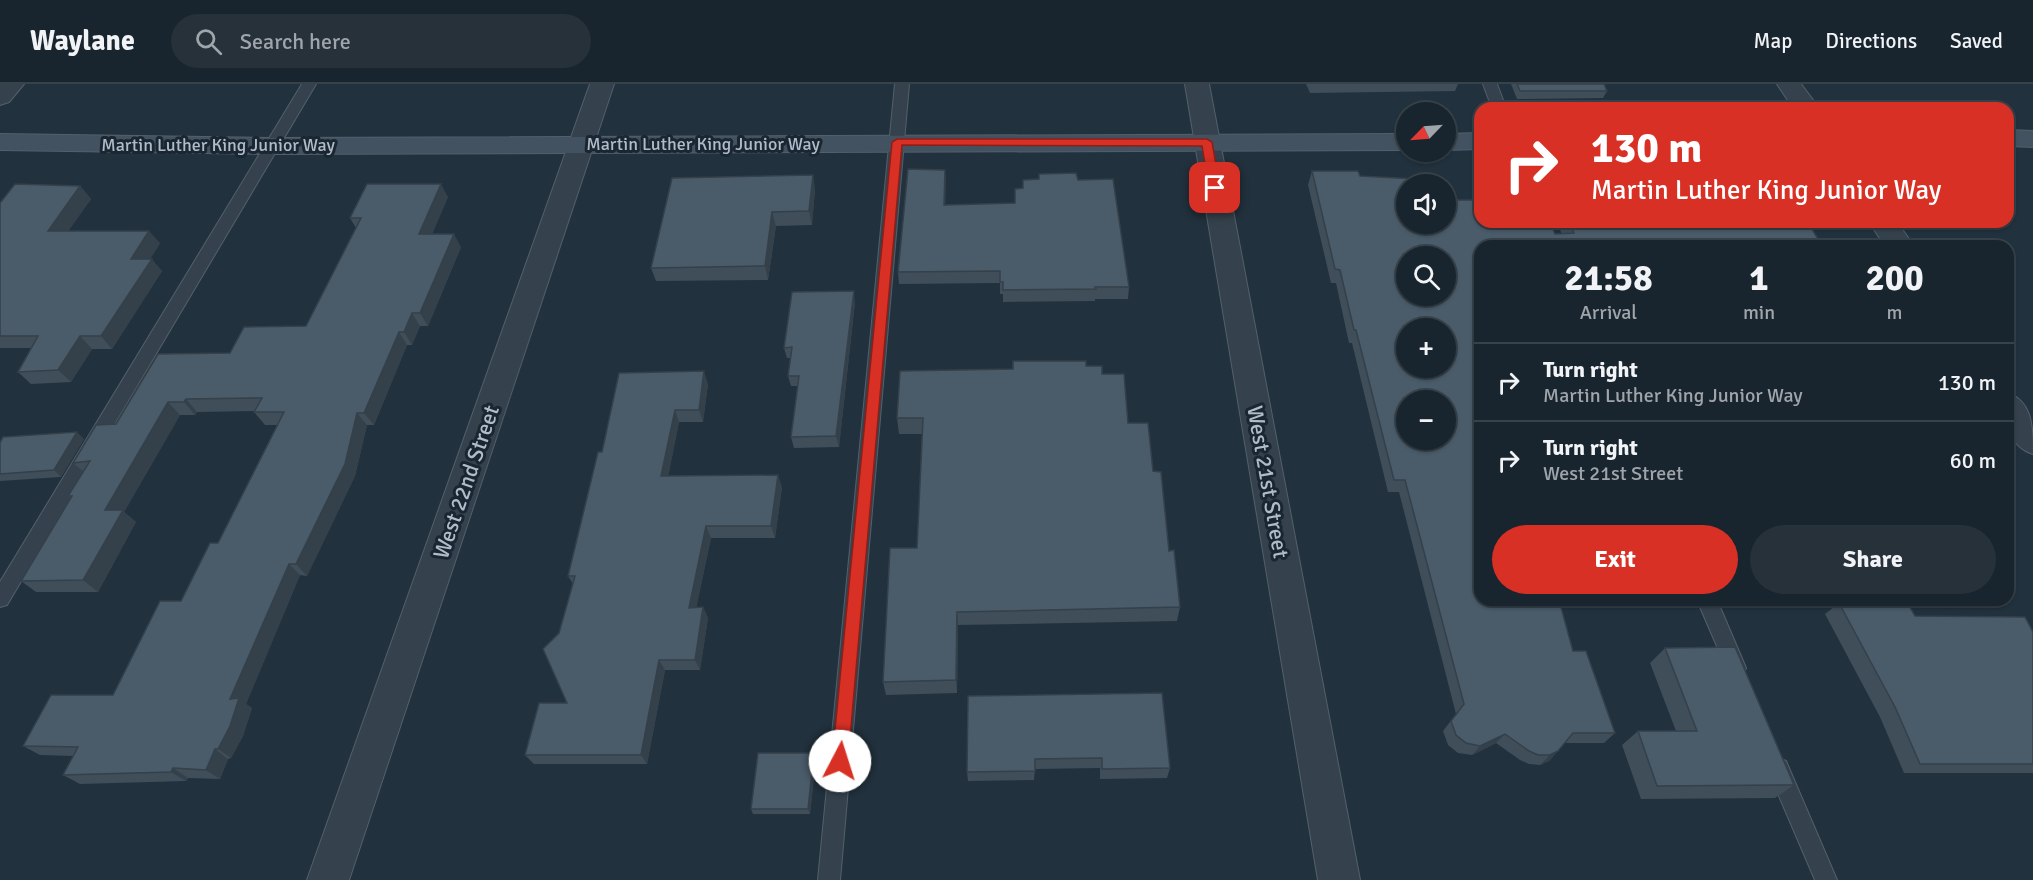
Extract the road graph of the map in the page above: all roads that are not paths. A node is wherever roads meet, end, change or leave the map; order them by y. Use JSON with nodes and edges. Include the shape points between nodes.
{"nodes":[{"id":1,"x":12,"y":84,"type":"edge"},
{"id":2,"x":309,"y":84,"type":"edge"},
{"id":3,"x":602,"y":84,"type":"edge"},
{"id":4,"x":902,"y":84,"type":"edge"},
{"id":5,"x":1197,"y":84,"type":"edge"},
{"id":6,"x":1490,"y":84,"type":"edge"},
{"id":7,"x":1789,"y":84,"type":"edge"},
{"id":8,"x":0,"y":97,"type":"edge"},
{"id":9,"x":1497,"y":102,"type":"edge"},
{"id":10,"x":1802,"y":102,"type":"edge"},
{"id":11,"x":2014,"y":138,"type":"edge"},
{"id":12,"x":2033,"y":139,"type":"edge"},
{"id":13,"x":1474,"y":141,"type":"edge"},
{"id":14,"x":0,"y":142,"type":"edge"},
{"id":15,"x":897,"y":142,"type":"junction"},
{"id":16,"x":1207,"y":142,"type":"junction"},
{"id":17,"x":1396,"y":142,"type":"edge"},
{"id":18,"x":1456,"y":142,"type":"edge"},
{"id":19,"x":583,"y":145,"type":"junction"},
{"id":20,"x":272,"y":146,"type":"junction"},
{"id":21,"x":2014,"y":414,"type":"edge"},
{"id":22,"x":2033,"y":441,"type":"edge"},
{"id":23,"x":0,"y":599,"type":"edge"},
{"id":24,"x":1710,"y":606,"type":"edge"},
{"id":25,"x":1743,"y":686,"type":"edge"},
{"id":26,"x":1771,"y":751,"type":"edge"},
{"id":27,"x":328,"y":880,"type":"edge"},
{"id":28,"x":829,"y":880,"type":"edge"},
{"id":29,"x":1340,"y":880,"type":"edge"},
{"id":30,"x":1826,"y":880,"type":"edge"}],
"edges":[{"from":1,"to":8,"type":"street"},
{"from":2,"to":20,"type":"lane"},
{"from":3,"to":19,"type":"street","name":"West 22nd Street"},
{"from":4,"to":15,"type":"lane"},
{"from":5,"to":16,"type":"street","name":"West 21st Street"},
{"from":6,"to":9,"type":"lane"},
{"from":7,"to":10,"type":"street"},
{"from":11,"to":12,"type":"main road"},
{"from":13,"to":18,"type":"main road"},
{"from":14,"to":20,"type":"main road","name":"Martin Luther King Junior Way"},
{"from":15,"to":16,"type":"main road","name":"Martin Luther King Junior Way"},
{"from":15,"to":19,"type":"main road","name":"Martin Luther King Junior Way"},
{"from":15,"to":28,"type":"lane"},
{"from":16,"to":17,"type":"main road","name":"Martin Luther King Junior Way"},
{"from":16,"to":29,"type":"street","name":"West 21st Street"},
{"from":19,"to":20,"type":"main road","name":"Martin Luther King Junior Way"},
{"from":19,"to":27,"type":"street","name":"West 22nd Street"},
{"from":20,"to":23,"type":"lane"},
{"from":21,"to":22,"type":"street"},
{"from":24,"to":25,"type":"lane"},
{"from":26,"to":30,"type":"lane"}]}
